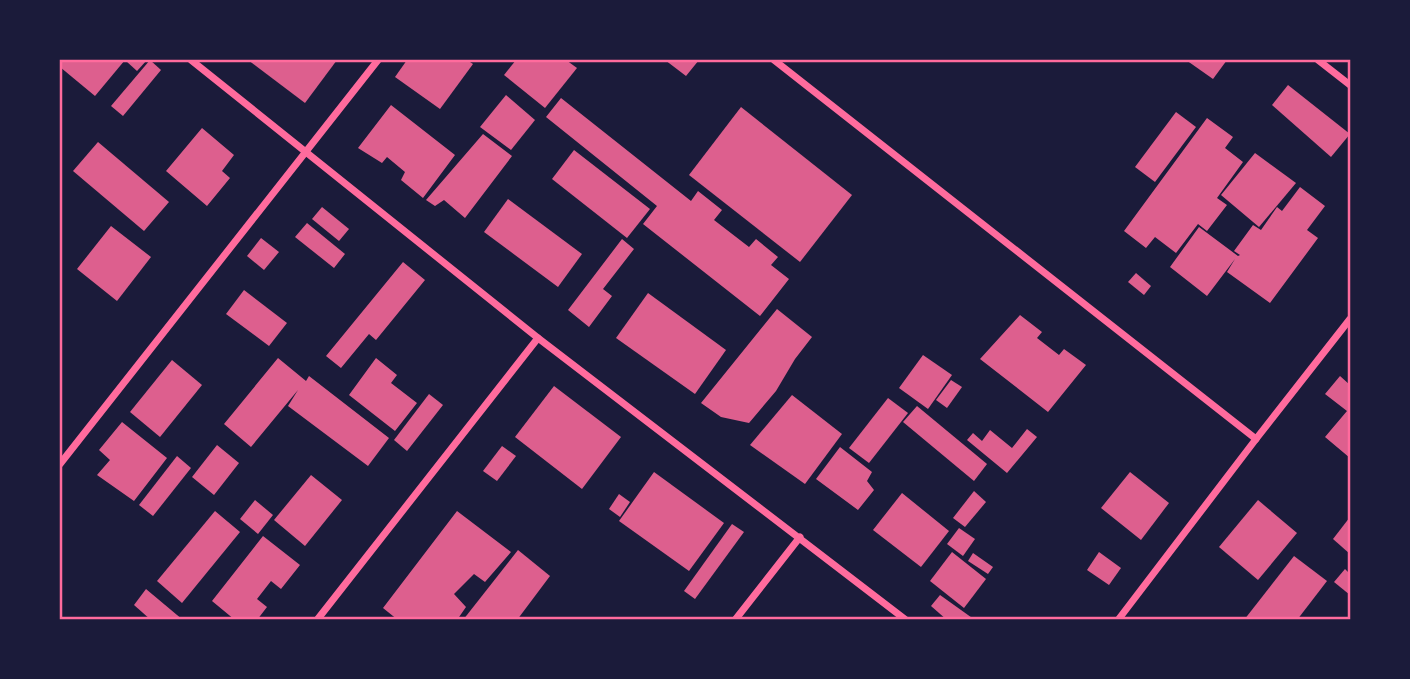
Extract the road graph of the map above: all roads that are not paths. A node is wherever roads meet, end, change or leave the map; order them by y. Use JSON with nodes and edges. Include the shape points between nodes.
{"nodes":[{"id":1,"x":191,"y":60,"type":"edge"},
{"id":2,"x":378,"y":60,"type":"edge"},
{"id":3,"x":774,"y":60,"type":"edge"},
{"id":4,"x":1318,"y":60,"type":"edge"},
{"id":5,"x":1350,"y":85,"type":"edge"},
{"id":6,"x":305,"y":152,"type":"junction"},
{"id":7,"x":1350,"y":319,"type":"edge"},
{"id":8,"x":538,"y":338,"type":"junction"},
{"id":9,"x":1256,"y":439,"type":"junction"},
{"id":10,"x":60,"y":464,"type":"edge"},
{"id":11,"x":800,"y":537,"type":"junction"},
{"id":12,"x":317,"y":620,"type":"edge"},
{"id":13,"x":735,"y":620,"type":"edge"},
{"id":14,"x":906,"y":620,"type":"edge"},
{"id":15,"x":1118,"y":620,"type":"edge"}],
"edges":[{"from":1,"to":6,"type":"street"},
{"from":2,"to":6,"type":"street"},
{"from":3,"to":9,"type":"street"},
{"from":4,"to":5,"type":"street"},
{"from":6,"to":8,"type":"street"},
{"from":6,"to":10,"type":"street"},
{"from":7,"to":9,"type":"street"},
{"from":8,"to":11,"type":"street"},
{"from":8,"to":12,"type":"street"},
{"from":9,"to":15,"type":"street"},
{"from":11,"to":13,"type":"street"},
{"from":11,"to":14,"type":"street"}]}
